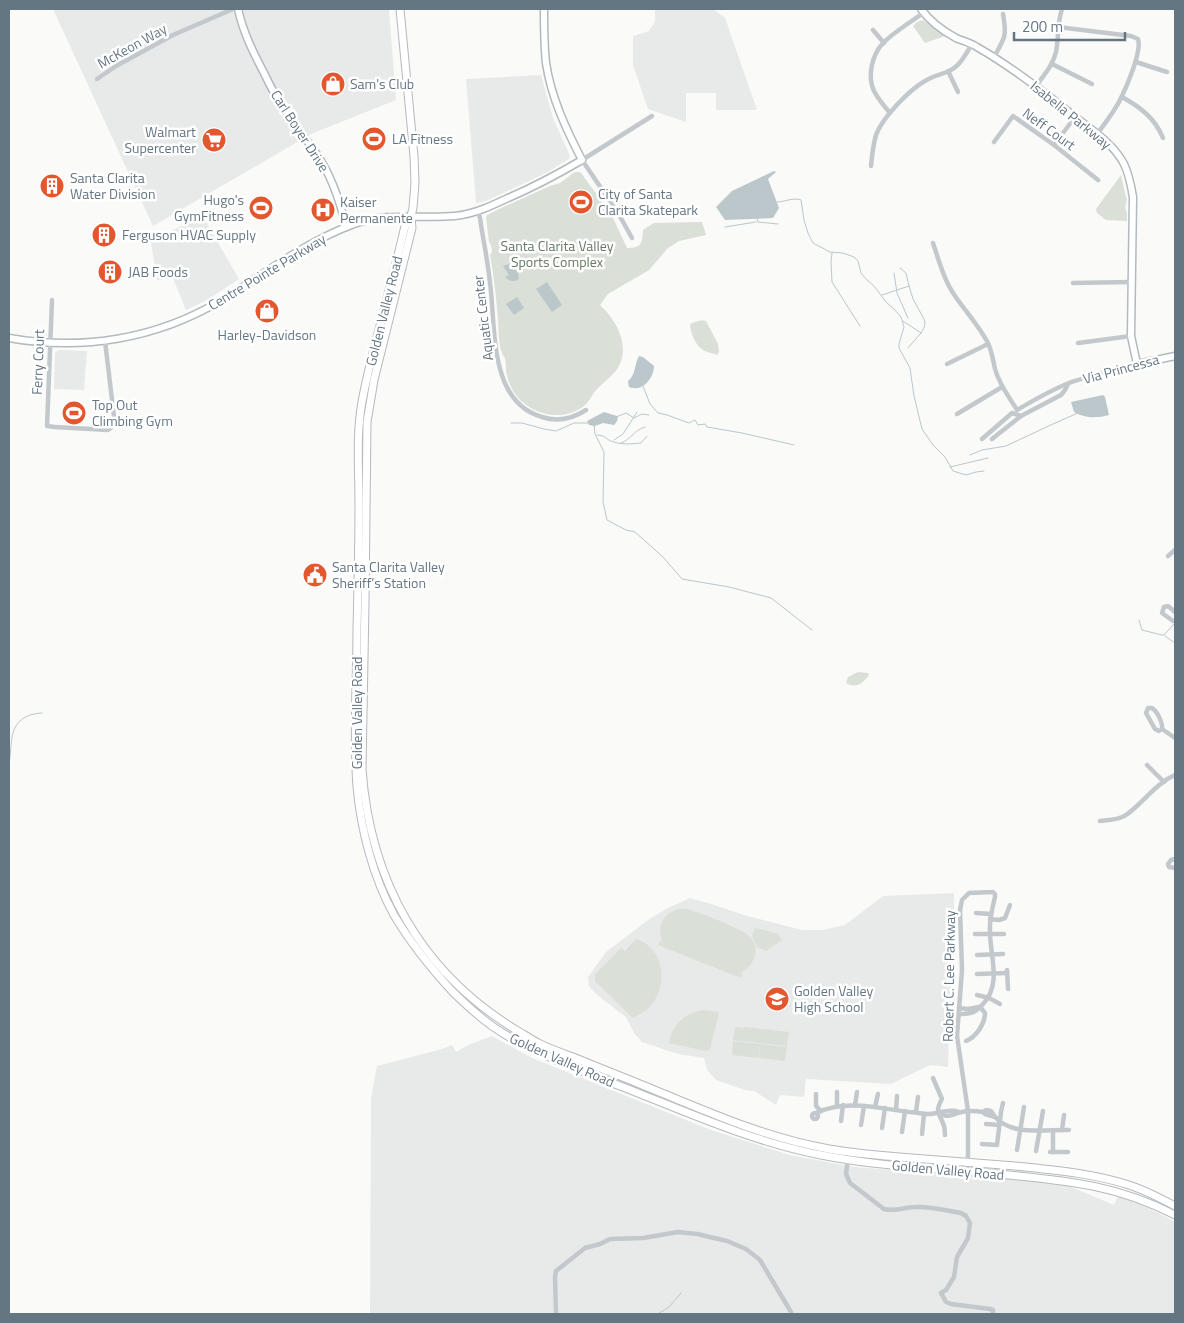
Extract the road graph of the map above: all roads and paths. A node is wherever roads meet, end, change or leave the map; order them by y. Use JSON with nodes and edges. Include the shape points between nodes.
{"nodes":[{"id":1,"x":233,"y":9,"type":"edge"},
{"id":2,"x":238,"y":9,"type":"edge"},
{"id":3,"x":400,"y":9,"type":"edge"},
{"id":4,"x":544,"y":9,"type":"edge"},
{"id":5,"x":1062,"y":9,"type":"edge"},
{"id":6,"x":922,"y":11,"type":"edge"},
{"id":7,"x":1003,"y":14,"type":"dead end"},
{"id":8,"x":1058,"y":27,"type":"junction"},
{"id":9,"x":873,"y":30,"type":"dead end"},
{"id":10,"x":884,"y":43,"type":"junction"},
{"id":11,"x":972,"y":44,"type":"junction"},
{"id":12,"x":994,"y":57,"type":"junction"},
{"id":13,"x":1136,"y":62,"type":"junction"},
{"id":14,"x":1052,"y":64,"type":"junction"},
{"id":15,"x":948,"y":71,"type":"junction"},
{"id":16,"x":1167,"y":72,"type":"dead end"},
{"id":17,"x":97,"y":78,"type":"dead end"},
{"id":18,"x":1092,"y":84,"type":"dead end"},
{"id":19,"x":1036,"y":86,"type":"junction"},
{"id":20,"x":958,"y":92,"type":"dead end"},
{"id":21,"x":1122,"y":97,"type":"junction"},
{"id":22,"x":890,"y":113,"type":"junction"},
{"id":23,"x":652,"y":116,"type":"dead end"},
{"id":24,"x":1075,"y":117,"type":"junction"},
{"id":25,"x":1097,"y":134,"type":"junction"},
{"id":26,"x":1162,"y":138,"type":"dead end"},
{"id":27,"x":994,"y":142,"type":"dead end"},
{"id":28,"x":1054,"y":145,"type":"junction"},
{"id":29,"x":582,"y":160,"type":"junction"},
{"id":30,"x":871,"y":166,"type":"dead end"},
{"id":31,"x":1098,"y":180,"type":"dead end"},
{"id":32,"x":478,"y":211,"type":"junction"},
{"id":33,"x":411,"y":216,"type":"junction"},
{"id":34,"x":346,"y":227,"type":"junction"},
{"id":35,"x":632,"y":238,"type":"dead end"},
{"id":36,"x":933,"y":243,"type":"dead end"},
{"id":37,"x":1132,"y":282,"type":"junction"},
{"id":38,"x":1074,"y":284,"type":"dead end"},
{"id":39,"x":52,"y":300,"type":"dead end"},
{"id":40,"x":1130,"y":336,"type":"junction"},
{"id":41,"x":9,"y":338,"type":"edge"},
{"id":42,"x":105,"y":341,"type":"junction"},
{"id":43,"x":50,"y":343,"type":"junction"},
{"id":44,"x":1078,"y":343,"type":"dead end"},
{"id":45,"x":988,"y":344,"type":"junction"},
{"id":46,"x":1175,"y":356,"type":"edge"},
{"id":47,"x":946,"y":364,"type":"dead end"},
{"id":48,"x":1137,"y":364,"type":"junction"},
{"id":49,"x":1068,"y":383,"type":"junction"},
{"id":50,"x":1002,"y":387,"type":"junction"},
{"id":51,"x":586,"y":410,"type":"dead end"},
{"id":52,"x":957,"y":414,"type":"dead end"},
{"id":53,"x":1021,"y":416,"type":"junction"},
{"id":54,"x":982,"y":439,"type":"dead end"},
{"id":55,"x":992,"y":439,"type":"dead end"},
{"id":56,"x":1175,"y":550,"type":"edge"},
{"id":57,"x":1168,"y":556,"type":"dead end"},
{"id":58,"x":1175,"y":612,"type":"edge"},
{"id":59,"x":1175,"y":621,"type":"edge"},
{"id":60,"x":1162,"y":729,"type":"junction"},
{"id":61,"x":1175,"y":738,"type":"edge"},
{"id":62,"x":1147,"y":766,"type":"dead end"},
{"id":63,"x":1175,"y":775,"type":"edge"},
{"id":64,"x":1164,"y":782,"type":"junction"},
{"id":65,"x":1100,"y":821,"type":"dead end"},
{"id":66,"x":1175,"y":859,"type":"edge"},
{"id":67,"x":1175,"y":868,"type":"edge"},
{"id":68,"x":1010,"y":905,"type":"dead end"},
{"id":69,"x":976,"y":913,"type":"dead end"},
{"id":70,"x":991,"y":917,"type":"junction"},
{"id":71,"x":975,"y":934,"type":"dead end"},
{"id":72,"x":990,"y":934,"type":"junction"},
{"id":73,"x":1004,"y":934,"type":"dead end"},
{"id":74,"x":991,"y":954,"type":"junction"},
{"id":75,"x":1004,"y":954,"type":"dead end"},
{"id":76,"x":977,"y":955,"type":"dead end"},
{"id":77,"x":977,"y":974,"type":"dead end"},
{"id":78,"x":994,"y":974,"type":"junction"},
{"id":79,"x":1008,"y":989,"type":"dead end"},
{"id":80,"x":977,"y":995,"type":"dead end"},
{"id":81,"x":989,"y":998,"type":"junction"},
{"id":82,"x":1000,"y":1004,"type":"dead end"},
{"id":83,"x":980,"y":1007,"type":"junction"},
{"id":84,"x":959,"y":1011,"type":"junction"},
{"id":85,"x":966,"y":1041,"type":"dead end"},
{"id":86,"x":933,"y":1078,"type":"dead end"},
{"id":87,"x":837,"y":1092,"type":"dead end"},
{"id":88,"x":857,"y":1092,"type":"dead end"},
{"id":89,"x":816,"y":1094,"type":"dead end"},
{"id":90,"x":878,"y":1094,"type":"dead end"},
{"id":91,"x":898,"y":1096,"type":"dead end"},
{"id":92,"x":918,"y":1097,"type":"dead end"},
{"id":93,"x":1003,"y":1103,"type":"dead end"},
{"id":94,"x":843,"y":1105,"type":"junction"},
{"id":95,"x":855,"y":1105,"type":"junction"},
{"id":96,"x":836,"y":1106,"type":"junction"},
{"id":97,"x":864,"y":1106,"type":"junction"},
{"id":98,"x":876,"y":1107,"type":"junction"},
{"id":99,"x":1024,"y":1107,"type":"dead end"},
{"id":100,"x":885,"y":1108,"type":"junction"},
{"id":101,"x":896,"y":1110,"type":"junction"},
{"id":102,"x":905,"y":1111,"type":"junction"},
{"id":103,"x":968,"y":1111,"type":"junction"},
{"id":104,"x":1043,"y":1111,"type":"dead end"},
{"id":105,"x":916,"y":1112,"type":"junction"},
{"id":106,"x":938,"y":1113,"type":"junction"},
{"id":107,"x":924,"y":1114,"type":"junction"},
{"id":108,"x":1064,"y":1115,"type":"dead end"},
{"id":109,"x":841,"y":1121,"type":"dead end"},
{"id":110,"x":999,"y":1123,"type":"junction"},
{"id":111,"x":986,"y":1124,"type":"dead end"},
{"id":112,"x":861,"y":1125,"type":"dead end"},
{"id":113,"x":882,"y":1128,"type":"dead end"},
{"id":114,"x":1020,"y":1129,"type":"junction"},
{"id":115,"x":1053,"y":1130,"type":"junction"},
{"id":116,"x":1062,"y":1130,"type":"junction"},
{"id":117,"x":1069,"y":1130,"type":"dead end"},
{"id":118,"x":902,"y":1132,"type":"dead end"},
{"id":119,"x":1040,"y":1132,"type":"junction"},
{"id":120,"x":922,"y":1134,"type":"dead end"},
{"id":121,"x":945,"y":1135,"type":"dead end"},
{"id":122,"x":982,"y":1144,"type":"dead end"},
{"id":123,"x":1017,"y":1150,"type":"dead end"},
{"id":124,"x":1036,"y":1152,"type":"dead end"},
{"id":125,"x":1068,"y":1152,"type":"dead end"},
{"id":126,"x":848,"y":1160,"type":"junction"},
{"id":127,"x":968,"y":1162,"type":"junction"},
{"id":128,"x":967,"y":1171,"type":"junction"},
{"id":129,"x":1175,"y":1206,"type":"edge"},
{"id":130,"x":1175,"y":1216,"type":"edge"},
{"id":131,"x":556,"y":1314,"type":"edge"},
{"id":132,"x":791,"y":1314,"type":"edge"},
{"id":133,"x":993,"y":1314,"type":"edge"}],
"edges":[{"from":1,"to":17,"type":"street","name":"McKeon Way","via":[[174,35]]},
{"from":2,"to":34,"type":"street","name":"Carl Boyer Drive","via":[[249,45],[278,100],[330,178]]},
{"from":3,"to":33,"type":"main road","name":"Golden Valley Road","via":[[414,156]]},
{"from":4,"to":29,"type":"street","via":[[549,80],[569,136]]},
{"from":5,"to":8,"type":"street"},
{"from":6,"to":10,"type":"street"},
{"from":6,"to":11,"type":"street","name":"Isabella Parkway","via":[[945,31]]},
{"from":7,"to":12,"type":"street","via":[[1004,39]]},
{"from":8,"to":13,"type":"street","via":[[1135,37],[1139,42]]},
{"from":8,"to":14,"type":"street"},
{"from":9,"to":10,"type":"street"},
{"from":10,"to":22,"type":"street","via":[[877,50],[871,74],[873,89]]},
{"from":11,"to":12,"type":"street","name":"Isabella Parkway"},
{"from":11,"to":15,"type":"street","via":[[963,60]]},
{"from":12,"to":19,"type":"street","name":"Isabella Parkway"},
{"from":13,"to":16,"type":"street"},
{"from":13,"to":21,"type":"street"},
{"from":14,"to":18,"type":"street"},
{"from":14,"to":19,"type":"street"},
{"from":15,"to":20,"type":"street"},
{"from":15,"to":22,"type":"street","via":[[924,81]]},
{"from":19,"to":24,"type":"street","name":"Isabella Parkway"},
{"from":21,"to":25,"type":"street"},
{"from":21,"to":26,"type":"street","via":[[1148,115]]},
{"from":22,"to":30,"type":"street","via":[[876,136]]},
{"from":23,"to":29,"type":"street","name":"Centre Pointe Parkway"},
{"from":24,"to":25,"type":"street","name":"Isabella Parkway"},
{"from":24,"to":28,"type":"street"},
{"from":25,"to":37,"type":"street","name":"Isabella Parkway","via":[[1123,162],[1131,185]]},
{"from":27,"to":28,"type":"street","name":"Neff Court","via":[[1013,116]]},
{"from":28,"to":31,"type":"street","name":"Neff Court"},
{"from":29,"to":32,"type":"street","name":"Centre Pointe Parkway","via":[[551,179]]},
{"from":29,"to":35,"type":"street"},
{"from":32,"to":33,"type":"street","name":"Centre Pointe Parkway","via":[[455,216]]},
{"from":32,"to":51,"type":"street","name":"Aquatic Center","via":[[490,282],[496,349],[509,392],[526,410],[543,418],[559,420]]},
{"from":33,"to":34,"type":"street","name":"Centre Pointe Parkway","via":[[380,218]]},
{"from":33,"to":126,"type":"main road","name":"Golden Valley Road","via":[[405,226],[373,354],[360,427],[356,769],[372,863],[394,915],[441,979],[466,1005],[504,1034],[587,1073],[733,1131],[779,1146]]},
{"from":33,"to":127,"type":"main road","name":"Golden Valley Road","via":[[412,228],[374,380],[367,422],[362,742],[368,820],[388,885],[402,912],[436,963],[453,981],[499,1020],[540,1044],[782,1138],[824,1149]]},
{"from":34,"to":42,"type":"street","name":"Centre Pointe Parkway","via":[[301,249],[193,315],[150,331]]},
{"from":36,"to":45,"type":"street","via":[[954,295]]},
{"from":37,"to":38,"type":"street"},
{"from":37,"to":40,"type":"street","name":"Isabella Parkway"},
{"from":39,"to":43,"type":"street","name":"Ferry Court"},
{"from":40,"to":44,"type":"street"},
{"from":40,"to":48,"type":"street","name":"Isabella Parkway"},
{"from":41,"to":43,"type":"street","name":"Centre Pointe Parkway"},
{"from":42,"to":43,"type":"street","name":"Centre Pointe Parkway"},
{"from":42,"to":43,"type":"street","name":"Ferry Court","via":[[115,424],[108,430],[46,426]]},
{"from":45,"to":47,"type":"street"},
{"from":45,"to":50,"type":"street"},
{"from":46,"to":48,"type":"street","name":"Via Princessa"},
{"from":48,"to":49,"type":"street","name":"Via Princessa"},
{"from":49,"to":50,"type":"street","name":"Via Princessa","via":[[1017,410]]},
{"from":49,"to":53,"type":"street","name":"Via Princessa","via":[[1061,395]]},
{"from":50,"to":52,"type":"street"},
{"from":53,"to":54,"type":"street","name":"Via Princessa","via":[[1012,414]]},
{"from":53,"to":55,"type":"street","name":"Via Princessa"},
{"from":56,"to":57,"type":"street"},
{"from":58,"to":59,"type":"street","via":[[1168,606],[1162,609],[1162,613]]},
{"from":60,"to":60,"type":"street","via":[[1155,710],[1148,708],[1146,713],[1154,729]]},
{"from":60,"to":61,"type":"street"},
{"from":62,"to":64,"type":"street"},
{"from":63,"to":64,"type":"street"},
{"from":64,"to":65,"type":"street","via":[[1125,816]]},
{"from":66,"to":67,"type":"street","via":[[1168,864]]},
{"from":68,"to":70,"type":"street","via":[[1005,918]]},
{"from":69,"to":70,"type":"street"},
{"from":70,"to":72,"type":"street"},
{"from":70,"to":84,"type":"street","name":"Robert C. Lee Parkway","via":[[993,892],[972,892],[962,900]]},
{"from":71,"to":72,"type":"street"},
{"from":72,"to":73,"type":"street"},
{"from":72,"to":74,"type":"street"},
{"from":74,"to":75,"type":"street"},
{"from":74,"to":76,"type":"street"},
{"from":74,"to":78,"type":"street"},
{"from":77,"to":78,"type":"street"},
{"from":78,"to":79,"type":"street","via":[[1007,972]]},
{"from":78,"to":81,"type":"street"},
{"from":80,"to":81,"type":"street"},
{"from":81,"to":82,"type":"street"},
{"from":81,"to":83,"type":"street"},
{"from":83,"to":84,"type":"street"},
{"from":83,"to":85,"type":"street","via":[[985,1018],[972,1039]]},
{"from":84,"to":103,"type":"street","name":"Robert C. Lee Parkway","via":[[957,1036]]},
{"from":86,"to":106,"type":"street","via":[[942,1098]]},
{"from":87,"to":96,"type":"street"},
{"from":88,"to":95,"type":"street"},
{"from":89,"to":96,"type":"street","via":[[819,1112]]},
{"from":90,"to":98,"type":"street"},
{"from":91,"to":101,"type":"street"},
{"from":92,"to":105,"type":"street"},
{"from":93,"to":110,"type":"street"},
{"from":94,"to":95,"type":"street"},
{"from":94,"to":96,"type":"street"},
{"from":94,"to":109,"type":"street"},
{"from":95,"to":97,"type":"street"},
{"from":97,"to":98,"type":"street"},
{"from":97,"to":112,"type":"street"},
{"from":98,"to":100,"type":"street"},
{"from":99,"to":114,"type":"street"},
{"from":100,"to":101,"type":"street"},
{"from":100,"to":113,"type":"street"},
{"from":101,"to":102,"type":"street"},
{"from":102,"to":105,"type":"street"},
{"from":102,"to":118,"type":"street"},
{"from":103,"to":106,"type":"street","via":[[944,1116]]},
{"from":103,"to":110,"type":"street","via":[[983,1112],[995,1117]]},
{"from":103,"to":127,"type":"street","name":"Robert C. Lee Parkway"},
{"from":104,"to":119,"type":"street"},
{"from":105,"to":107,"type":"street"},
{"from":106,"to":107,"type":"street"},
{"from":106,"to":121,"type":"street"},
{"from":107,"to":120,"type":"street"},
{"from":108,"to":116,"type":"street"},
{"from":110,"to":111,"type":"street"},
{"from":110,"to":114,"type":"street"},
{"from":110,"to":122,"type":"street","via":[[997,1145]]},
{"from":114,"to":119,"type":"street"},
{"from":114,"to":123,"type":"street"},
{"from":115,"to":116,"type":"street"},
{"from":115,"to":119,"type":"street"},
{"from":115,"to":125,"type":"street","via":[[1052,1152]]},
{"from":116,"to":117,"type":"street"},
{"from":119,"to":124,"type":"street"},
{"from":126,"to":128,"type":"main road","name":"Golden Valley Road"},
{"from":126,"to":133,"type":"street","via":[[846,1174],[850,1183],[884,1209],[896,1211],[923,1207],[966,1216],[970,1222],[968,1238],[957,1257],[954,1277],[942,1293],[950,1304],[990,1309]]},
{"from":127,"to":128,"type":"street","name":"Robert C. Lee Parkway"},
{"from":127,"to":129,"type":"main road","name":"Golden Valley Road","via":[[1103,1178],[1158,1196]]},
{"from":128,"to":130,"type":"main road","name":"Golden Valley Road","via":[[1101,1187],[1127,1194]]},
{"from":131,"to":132,"type":"street","via":[[556,1271],[585,1248],[610,1239],[678,1232],[727,1241],[746,1249],[760,1260]]}]}
